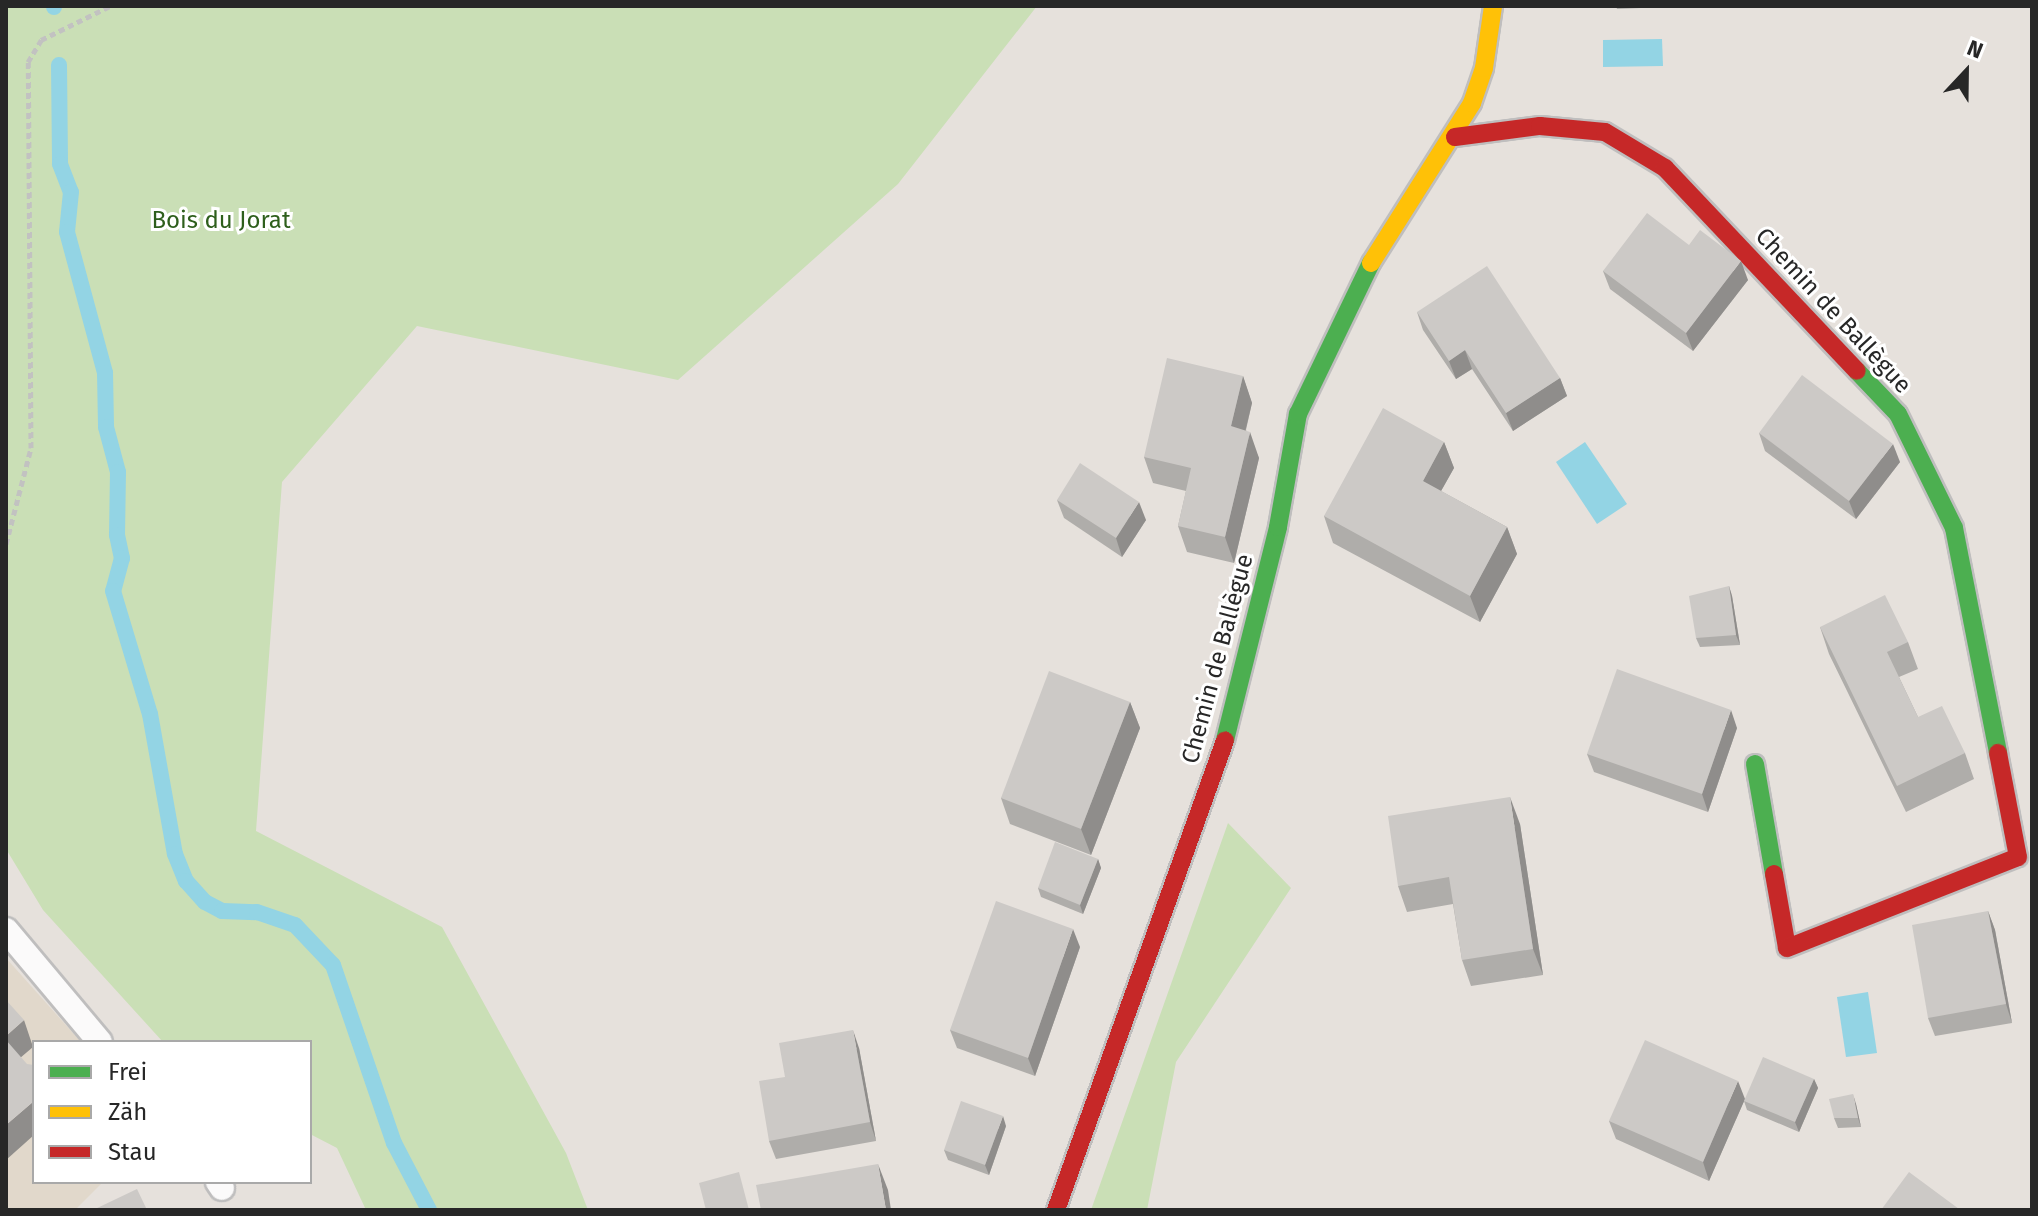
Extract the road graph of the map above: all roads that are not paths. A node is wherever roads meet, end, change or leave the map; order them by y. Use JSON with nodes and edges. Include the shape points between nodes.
{"nodes":[{"id":1,"x":1493,"y":6,"type":"edge"},
{"id":2,"x":1455,"y":137,"type":"junction"},
{"id":3,"x":1755,"y":764,"type":"dead end"},
{"id":4,"x":6,"y":930,"type":"edge"},
{"id":5,"x":98,"y":1040,"type":"edge"},
{"id":6,"x":1056,"y":1210,"type":"edge"}],
"edges":[{"from":1,"to":2,"type":"street","name":"Chemin de Ballègue","via":[[1484,68]]},
{"from":2,"to":3,"type":"street","name":"Chemin de Ballègue","via":[[1540,126],[1605,132],[1665,168],[1898,414],[1954,528],[2018,857],[1787,948]]},
{"from":2,"to":6,"type":"street","name":"Chemin de Ballègue","via":[[1362,278],[1298,414],[1278,527],[1226,738]]},
{"from":4,"to":5,"type":"lane"}]}
